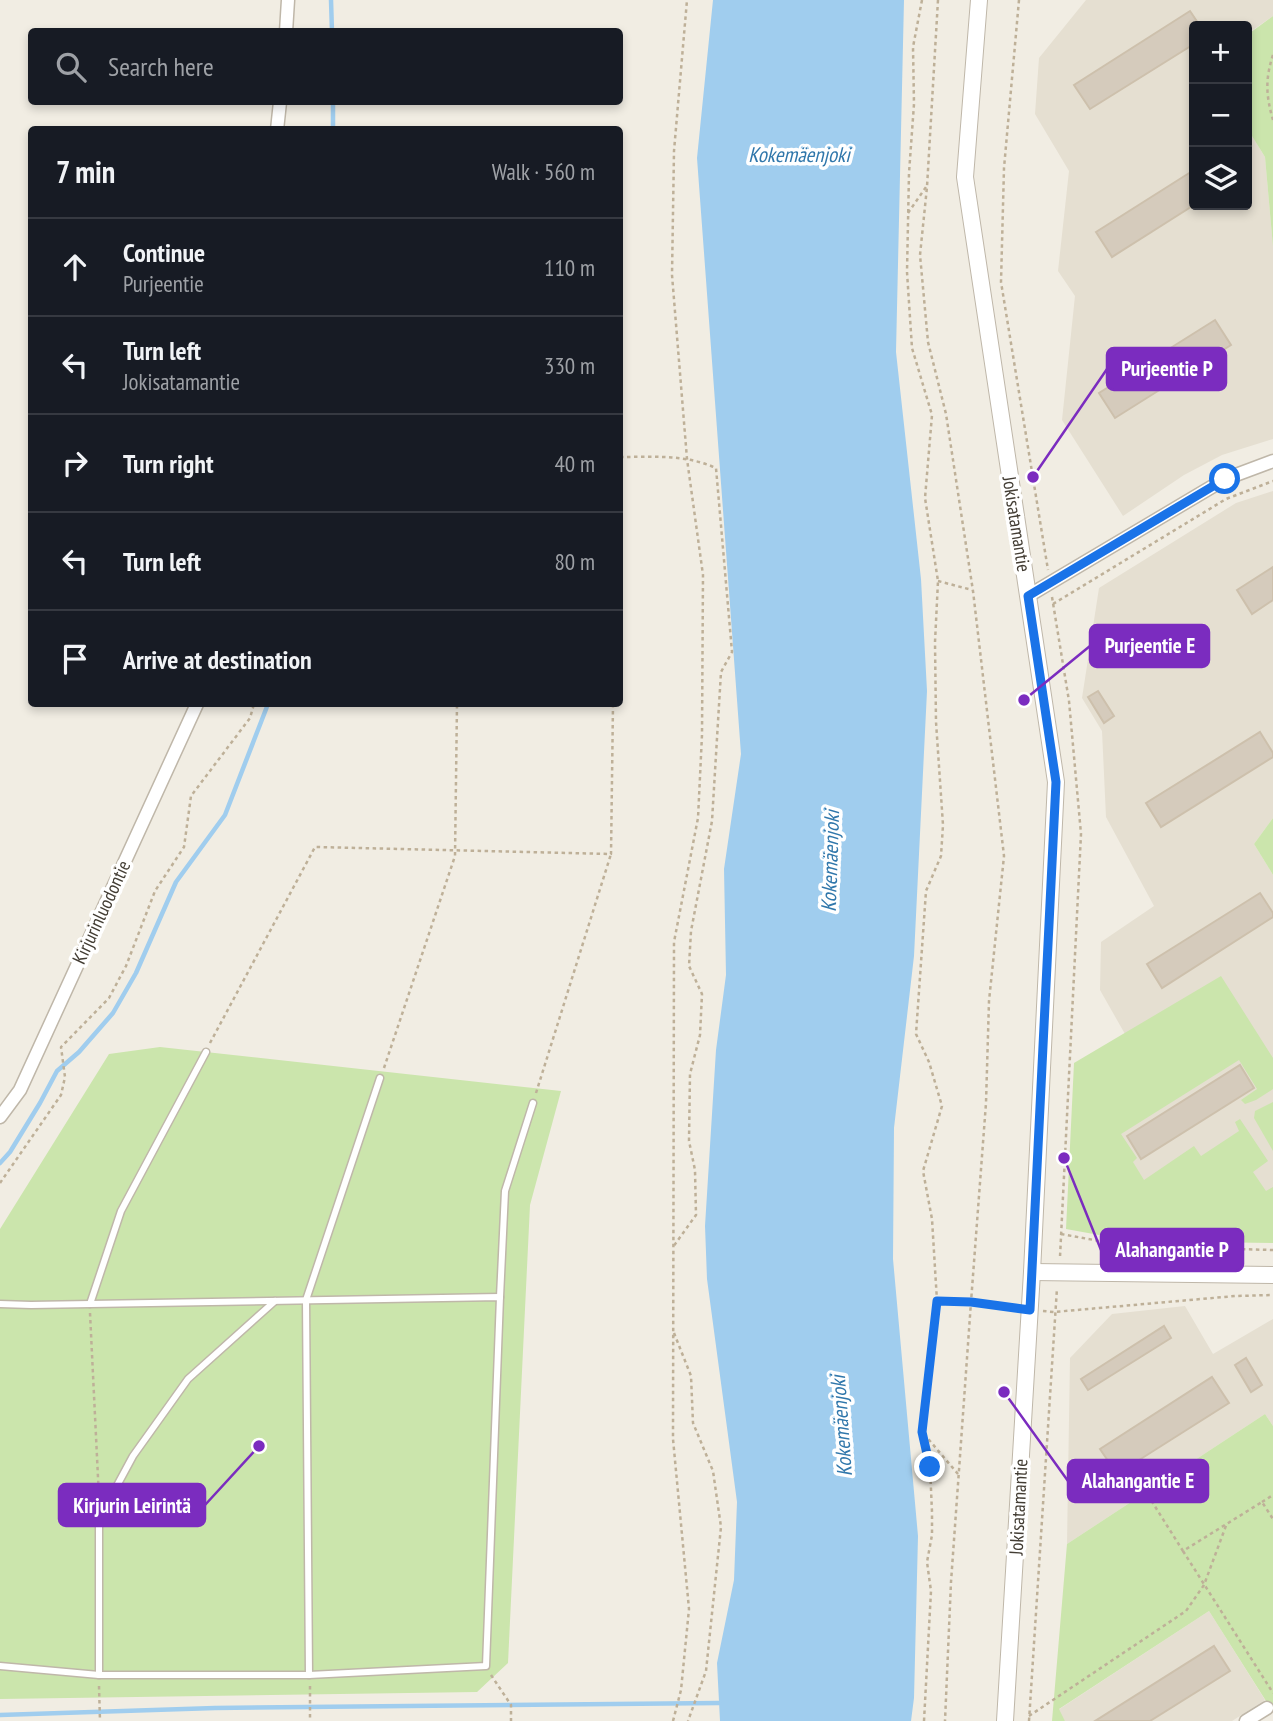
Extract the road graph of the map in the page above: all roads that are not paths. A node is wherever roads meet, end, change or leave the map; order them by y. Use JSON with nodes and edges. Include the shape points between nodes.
{"nodes":[{"id":1,"x":288,"y":0,"type":"edge"},
{"id":2,"x":979,"y":0,"type":"edge"},
{"id":3,"x":286,"y":28,"type":"edge"},
{"id":4,"x":279,"y":105,"type":"edge"},
{"id":5,"x":277,"y":126,"type":"edge"},
{"id":6,"x":1273,"y":461,"type":"edge"},
{"id":7,"x":1028,"y":596,"type":"junction"},
{"id":8,"x":196,"y":707,"type":"edge"},
{"id":9,"x":205,"y":1052,"type":"road end"},
{"id":10,"x":380,"y":1078,"type":"road end"},
{"id":11,"x":533,"y":1103,"type":"road end"},
{"id":12,"x":0,"y":1117,"type":"edge"},
{"id":13,"x":1032,"y":1272,"type":"junction"},
{"id":14,"x":1273,"y":1275,"type":"edge"},
{"id":15,"x":500,"y":1297,"type":"junction"},
{"id":16,"x":306,"y":1300,"type":"junction"},
{"id":17,"x":275,"y":1301,"type":"junction"},
{"id":18,"x":0,"y":1304,"type":"edge"},
{"id":19,"x":90,"y":1304,"type":"junction"},
{"id":20,"x":0,"y":1666,"type":"edge"},
{"id":21,"x":100,"y":1675,"type":"junction"},
{"id":22,"x":309,"y":1675,"type":"junction"},
{"id":23,"x":1267,"y":1707,"type":"dead end"},
{"id":24,"x":1005,"y":1721,"type":"edge"},
{"id":25,"x":1246,"y":1721,"type":"edge"}],
"edges":[{"from":1,"to":3,"type":"street"},
{"from":2,"to":7,"type":"street","name":"Jokisatamantie","via":[[965,177]]},
{"from":4,"to":5,"type":"street"},
{"from":6,"to":7,"type":"street","via":[[1225,479]]},
{"from":7,"to":13,"type":"street","name":"Jokisatamantie","via":[[1056,782]]},
{"from":8,"to":12,"type":"street","name":"Kirjurinluodontie","via":[[20,1090]]},
{"from":9,"to":19,"type":"lane","via":[[121,1211]]},
{"from":10,"to":16,"type":"lane"},
{"from":11,"to":15,"type":"lane","via":[[505,1191]]},
{"from":13,"to":14,"type":"street"},
{"from":13,"to":24,"type":"street","name":"Jokisatamantie"},
{"from":15,"to":16,"type":"lane"},
{"from":15,"to":22,"type":"lane","via":[[486,1666]]},
{"from":16,"to":17,"type":"lane"},
{"from":16,"to":22,"type":"lane"},
{"from":17,"to":19,"type":"lane"},
{"from":17,"to":21,"type":"lane","via":[[188,1379],[133,1457],[99,1519]]},
{"from":18,"to":19,"type":"lane"},
{"from":20,"to":21,"type":"lane"},
{"from":21,"to":22,"type":"lane"},
{"from":23,"to":25,"type":"street"}]}
